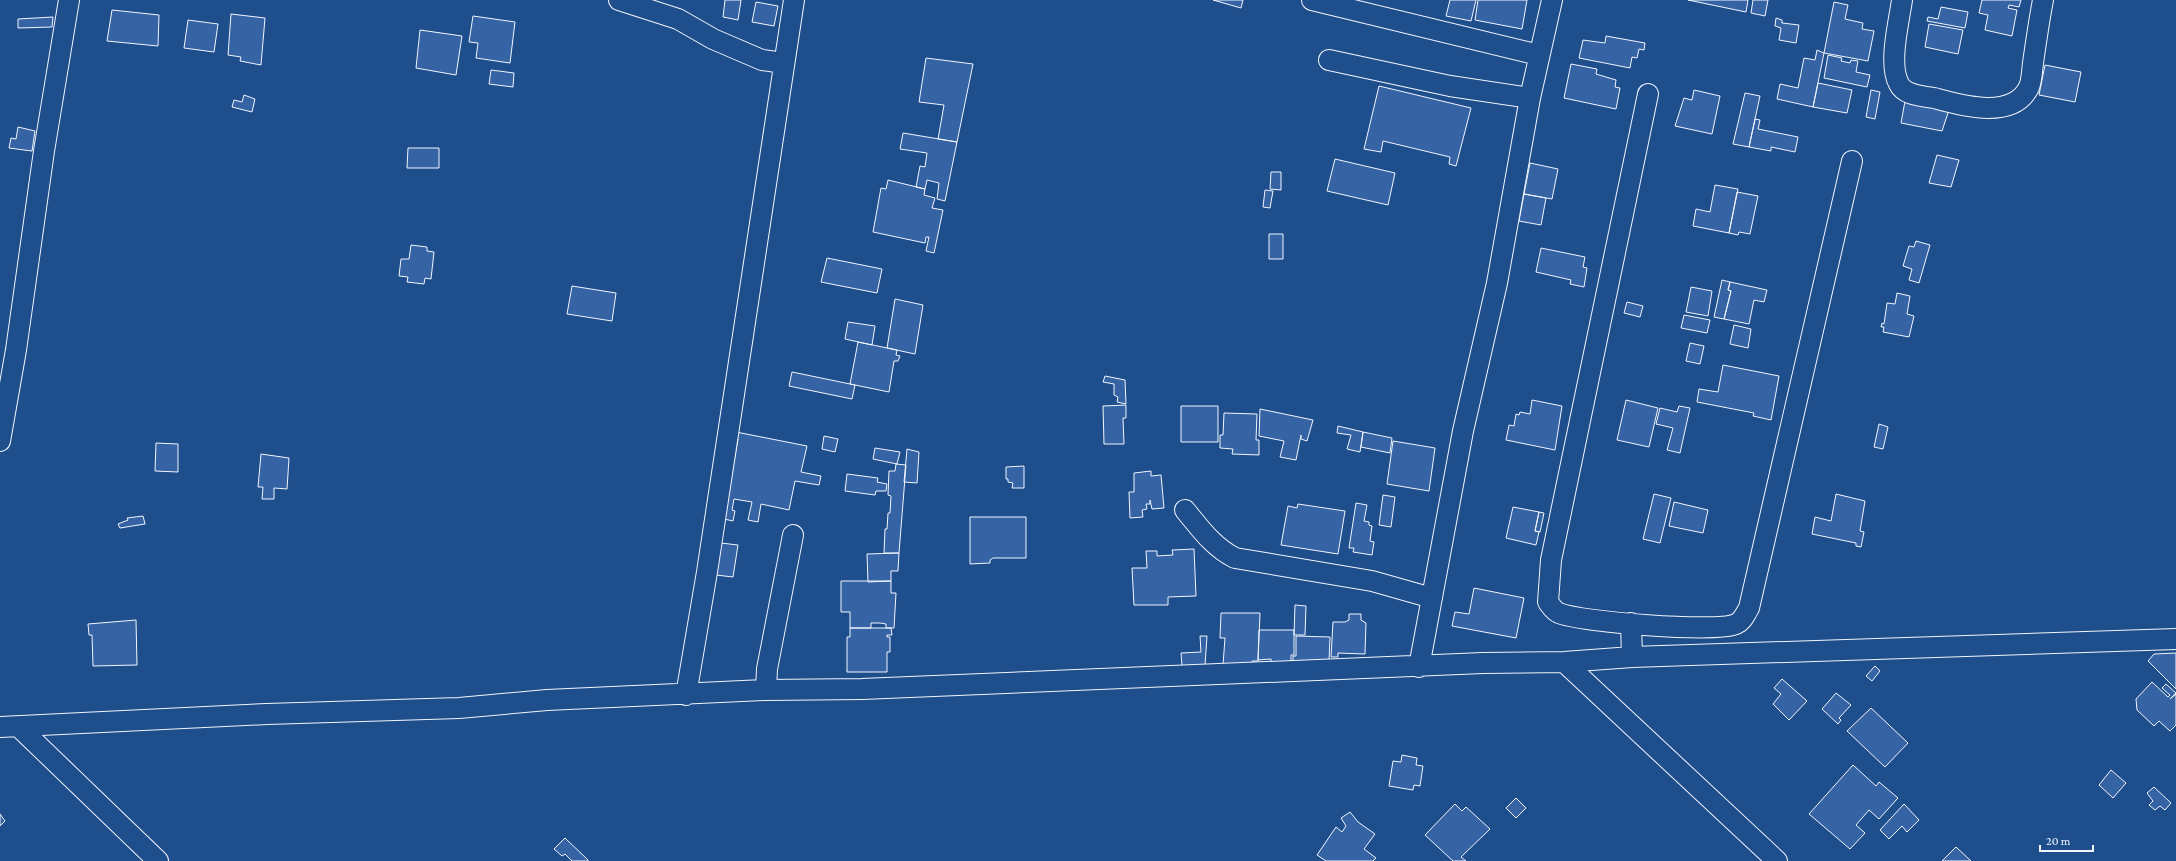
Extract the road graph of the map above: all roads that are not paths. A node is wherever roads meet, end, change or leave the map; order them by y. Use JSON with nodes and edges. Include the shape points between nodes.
{"nodes":[{"id":1,"x":69,"y":0,"type":"edge"},
{"id":2,"x":619,"y":0,"type":"edge"},
{"id":3,"x":794,"y":0,"type":"edge"},
{"id":4,"x":1312,"y":0,"type":"edge"},
{"id":5,"x":1552,"y":0,"type":"edge"},
{"id":6,"x":1902,"y":0,"type":"edge"},
{"id":7,"x":2043,"y":0,"type":"edge"},
{"id":8,"x":1539,"y":55,"type":"junction"},
{"id":9,"x":1329,"y":60,"type":"dead end"},
{"id":10,"x":783,"y":63,"type":"junction"},
{"id":11,"x":1648,"y":94,"type":"dead end"},
{"id":12,"x":1530,"y":98,"type":"junction"},
{"id":13,"x":1852,"y":161,"type":"dead end"},
{"id":14,"x":0,"y":441,"type":"edge"},
{"id":15,"x":1185,"y":510,"type":"dead end"},
{"id":16,"x":793,"y":535,"type":"dead end"},
{"id":17,"x":1432,"y":598,"type":"junction"},
{"id":18,"x":1631,"y":623,"type":"junction"},
{"id":19,"x":2176,"y":639,"type":"edge"},
{"id":20,"x":1632,"y":658,"type":"junction"},
{"id":21,"x":1564,"y":662,"type":"junction"},
{"id":22,"x":1419,"y":667,"type":"junction"},
{"id":23,"x":766,"y":690,"type":"junction"},
{"id":24,"x":686,"y":695,"type":"junction"},
{"id":25,"x":9,"y":727,"type":"edge"},
{"id":26,"x":158,"y":861,"type":"edge"},
{"id":27,"x":1777,"y":861,"type":"edge"}],
"edges":[{"from":1,"to":14,"type":"street"},
{"from":2,"to":10,"type":"street","via":[[678,19],[714,39],[762,60]]},
{"from":3,"to":10,"type":"street"},
{"from":4,"to":8,"type":"street"},
{"from":5,"to":8,"type":"street"},
{"from":6,"to":7,"type":"street","via":[[1894,61],[1896,76],[1904,90],[1968,108],[2005,106],[2016,101],[2029,87]]},
{"from":8,"to":12,"type":"street"},
{"from":9,"to":12,"type":"street","via":[[1450,86]]},
{"from":10,"to":24,"type":"street","via":[[707,572]]},
{"from":11,"to":18,"type":"street","via":[[1551,560],[1547,593],[1548,602],[1557,612]]},
{"from":12,"to":17,"type":"street","via":[[1497,283],[1463,431]]},
{"from":13,"to":18,"type":"street","via":[[1749,608],[1742,620],[1730,626],[1713,628]]},
{"from":15,"to":17,"type":"street","via":[[1211,542],[1235,558],[1372,581]]},
{"from":16,"to":23,"type":"street","via":[[767,670]]},
{"from":17,"to":22,"type":"street"},
{"from":18,"to":20,"type":"street"},
{"from":19,"to":20,"type":"street"},
{"from":20,"to":21,"type":"street"},
{"from":21,"to":22,"type":"street"},
{"from":21,"to":27,"type":"street"},
{"from":22,"to":23,"type":"street","via":[[862,689]]},
{"from":23,"to":24,"type":"street"},
{"from":24,"to":25,"type":"street","via":[[547,700],[459,708],[267,714]]},
{"from":25,"to":26,"type":"street"}]}
